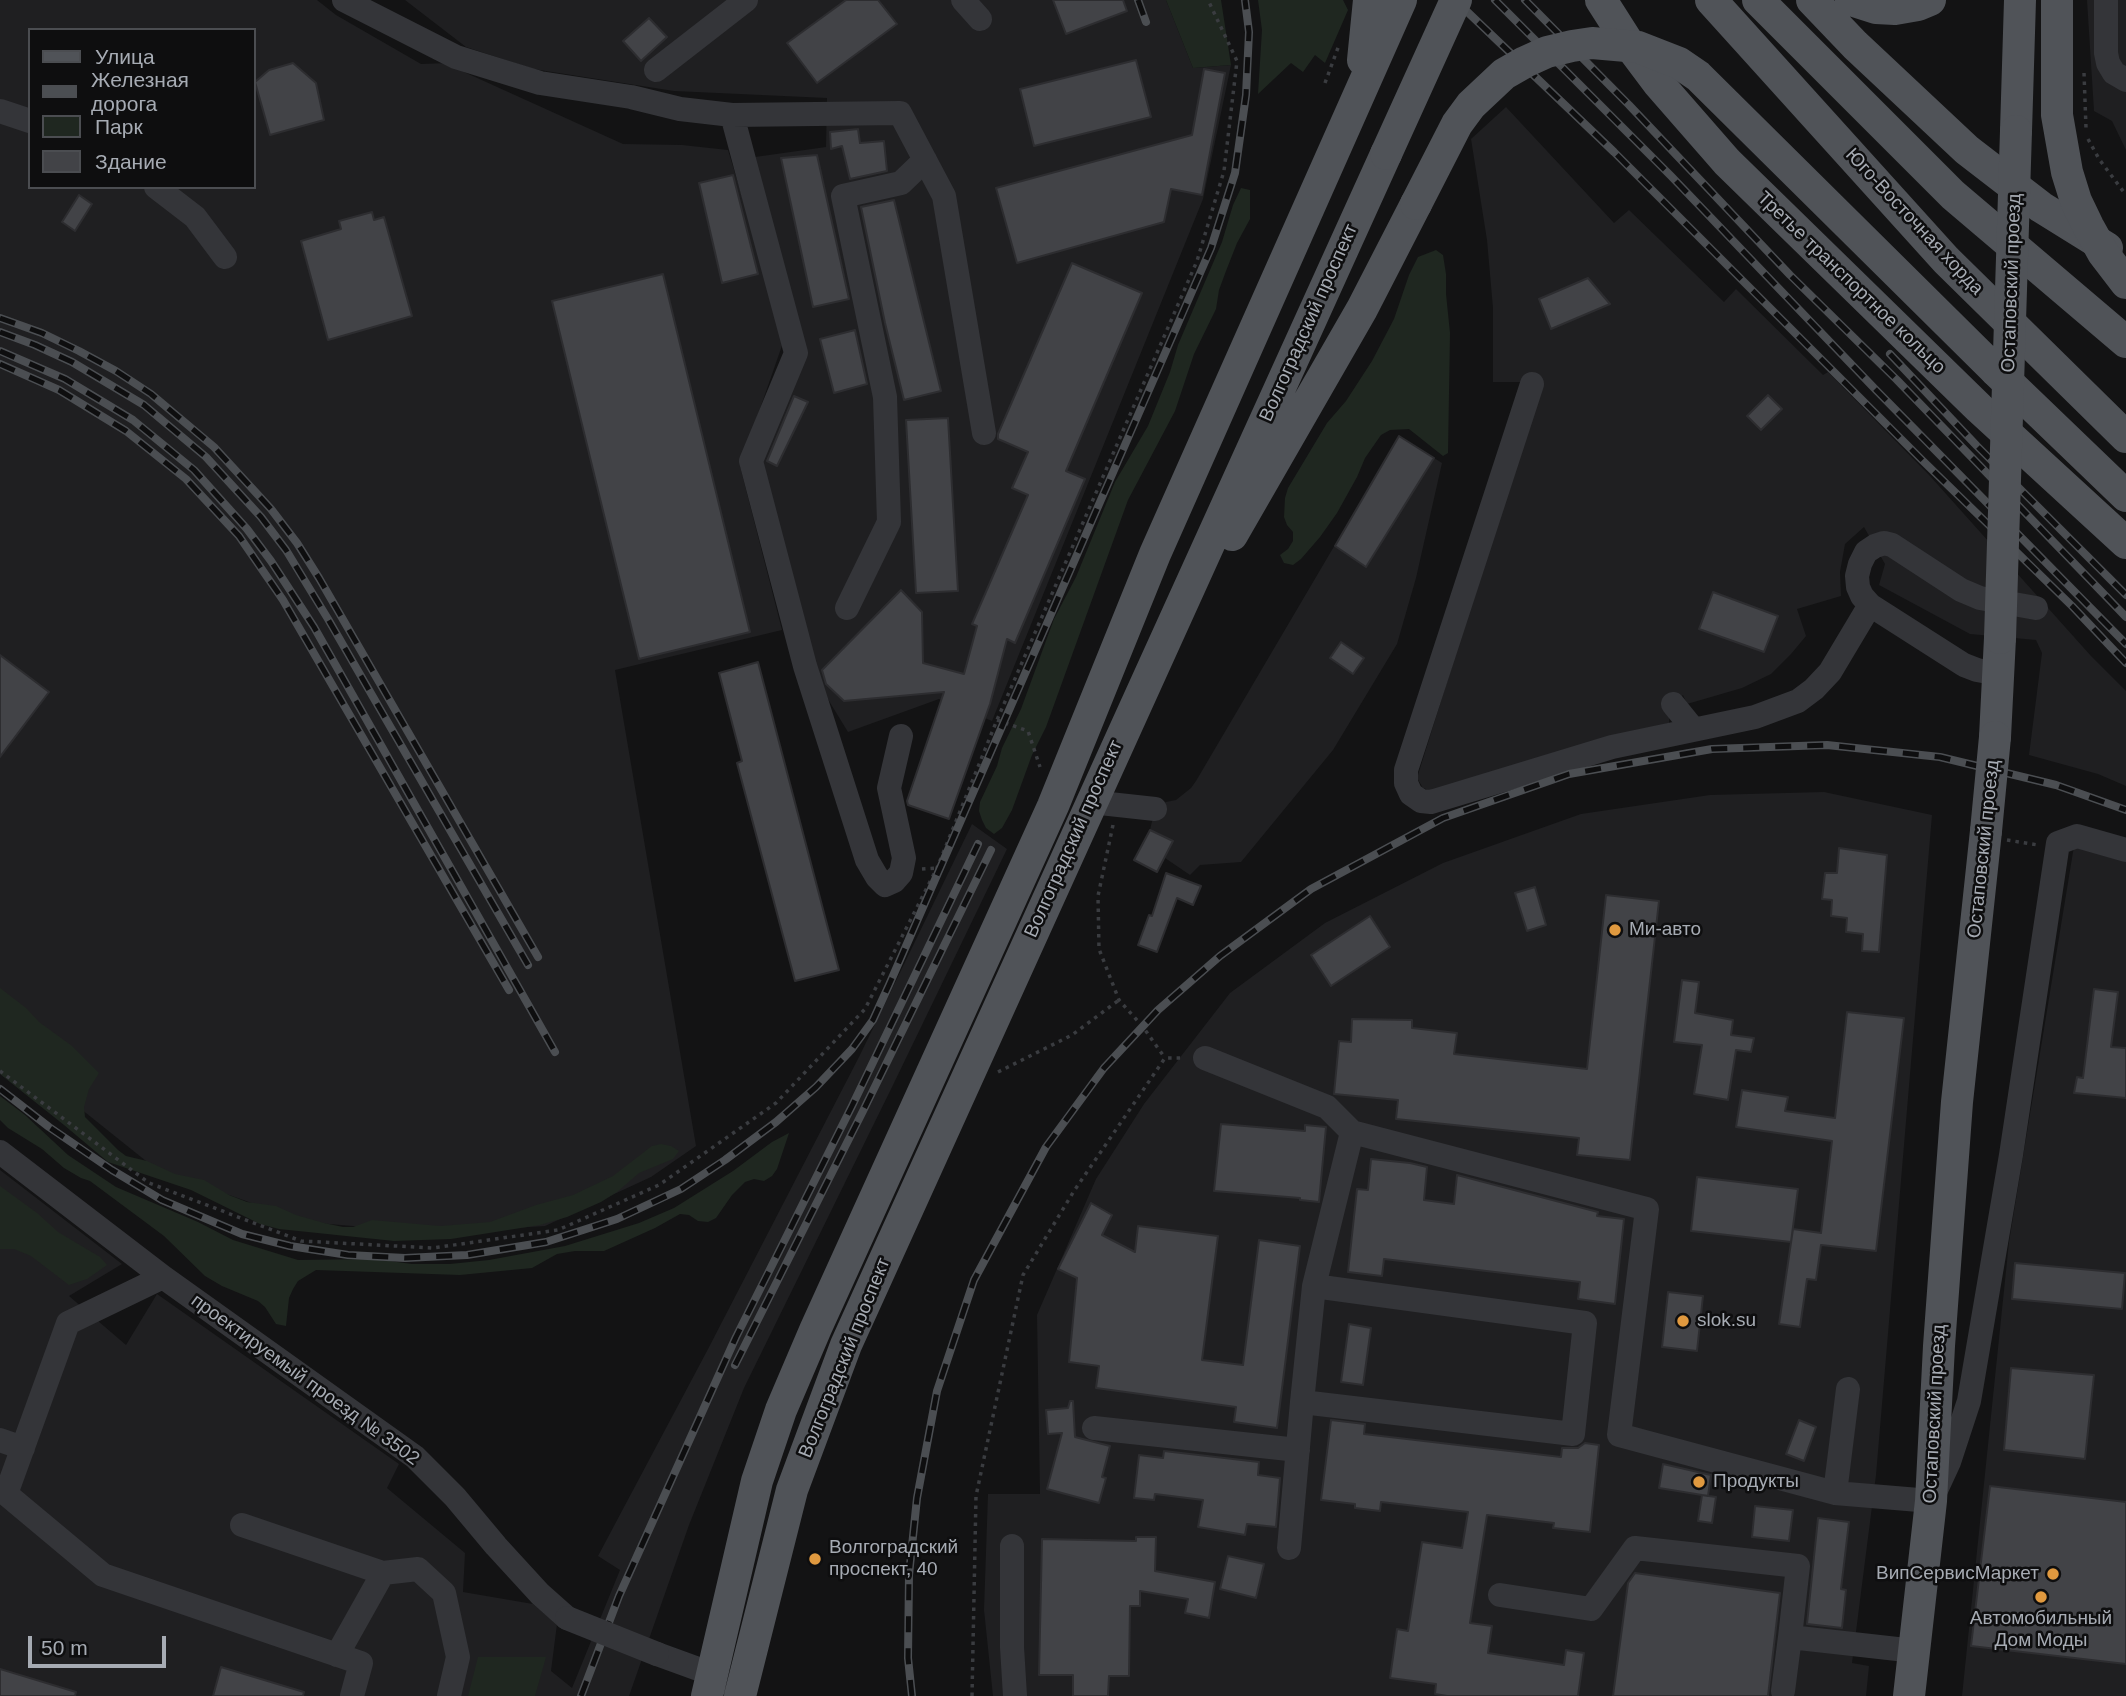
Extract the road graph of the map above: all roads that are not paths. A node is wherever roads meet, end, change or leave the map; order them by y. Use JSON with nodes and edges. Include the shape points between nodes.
{"nodes":[{"id":1,"x":344,"y":0,"type":"edge"},
{"id":2,"x":746,"y":0,"type":"edge"},
{"id":3,"x":963,"y":0,"type":"edge"},
{"id":4,"x":1369,"y":0,"type":"edge"},
{"id":5,"x":1401,"y":0,"type":"edge"},
{"id":6,"x":1456,"y":0,"type":"edge"},
{"id":7,"x":1601,"y":0,"type":"edge"},
{"id":8,"x":1711,"y":0,"type":"edge"},
{"id":9,"x":1758,"y":0,"type":"edge"},
{"id":10,"x":1812,"y":0,"type":"edge"},
{"id":11,"x":1851,"y":0,"type":"edge"},
{"id":12,"x":1930,"y":0,"type":"edge"},
{"id":13,"x":2020,"y":0,"type":"edge"},
{"id":14,"x":2057,"y":0,"type":"edge"},
{"id":15,"x":2106,"y":0,"type":"edge"},
{"id":16,"x":980,"y":19,"type":"dead end"},
{"id":17,"x":656,"y":70,"type":"dead end"},
{"id":18,"x":2126,"y":80,"type":"edge"},
{"id":19,"x":1355,"y":103,"type":"junction"},
{"id":20,"x":0,"y":111,"type":"edge"},
{"id":21,"x":732,"y":114,"type":"junction"},
{"id":22,"x":28,"y":120,"type":"edge"},
{"id":23,"x":925,"y":160,"type":"junction"},
{"id":24,"x":159,"y":189,"type":"edge"},
{"id":25,"x":225,"y":257,"type":"dead end"},
{"id":26,"x":2126,"y":260,"type":"edge"},
{"id":27,"x":2126,"y":283,"type":"edge"},
{"id":28,"x":2126,"y":342,"type":"edge"},
{"id":29,"x":1532,"y":384,"type":"dead end"},
{"id":30,"x":984,"y":433,"type":"dead end"},
{"id":31,"x":2126,"y":437,"type":"edge"},
{"id":32,"x":2073,"y":443,"type":"junction"},
{"id":33,"x":2126,"y":479,"type":"edge"},
{"id":34,"x":2126,"y":496,"type":"edge"},
{"id":35,"x":2126,"y":543,"type":"edge"},
{"id":36,"x":1870,"y":605,"type":"junction"},
{"id":37,"x":847,"y":608,"type":"dead end"},
{"id":38,"x":2036,"y":608,"type":"dead end"},
{"id":39,"x":1998,"y":674,"type":"junction"},
{"id":40,"x":1137,"y":701,"type":"junction"},
{"id":41,"x":1673,"y":704,"type":"dead end"},
{"id":42,"x":1694,"y":730,"type":"junction"},
{"id":43,"x":901,"y":736,"type":"dead end"},
{"id":44,"x":1104,"y":804,"type":"junction"},
{"id":45,"x":1155,"y":809,"type":"dead end"},
{"id":46,"x":2126,"y":850,"type":"edge"},
{"id":47,"x":1205,"y":1058,"type":"road end"},
{"id":48,"x":1352,"y":1132,"type":"junction"},
{"id":49,"x":0,"y":1152,"type":"edge"},
{"id":50,"x":163,"y":1276,"type":"junction"},
{"id":51,"x":1314,"y":1286,"type":"junction"},
{"id":52,"x":1847,"y":1389,"type":"dead end"},
{"id":53,"x":1969,"y":1401,"type":"junction"},
{"id":54,"x":1302,"y":1402,"type":"junction"},
{"id":55,"x":1935,"y":1419,"type":"junction"},
{"id":56,"x":1094,"y":1428,"type":"dead end"},
{"id":57,"x":11,"y":1444,"type":"edge"},
{"id":58,"x":1298,"y":1450,"type":"junction"},
{"id":59,"x":1835,"y":1493,"type":"junction"},
{"id":60,"x":1931,"y":1501,"type":"junction"},
{"id":61,"x":242,"y":1525,"type":"dead end"},
{"id":62,"x":1012,"y":1546,"type":"dead end"},
{"id":63,"x":1289,"y":1548,"type":"dead end"},
{"id":64,"x":383,"y":1573,"type":"junction"},
{"id":65,"x":1500,"y":1595,"type":"dead end"},
{"id":66,"x":1790,"y":1637,"type":"junction"},
{"id":67,"x":1915,"y":1651,"type":"junction"},
{"id":68,"x":337,"y":1655,"type":"junction"},
{"id":69,"x":709,"y":1685,"type":"edge"},
{"id":70,"x":1783,"y":1691,"type":"dead end"},
{"id":71,"x":352,"y":1696,"type":"edge"},
{"id":72,"x":449,"y":1696,"type":"edge"},
{"id":73,"x":740,"y":1696,"type":"edge"},
{"id":74,"x":1015,"y":1696,"type":"edge"},
{"id":75,"x":1909,"y":1696,"type":"edge"}],
"edges":[{"from":1,"to":21,"type":"street","via":[[456,57],[540,83]]},
{"from":2,"to":17,"type":"street"},
{"from":3,"to":16,"type":"street"},
{"from":4,"to":19,"type":"main road"},
{"from":5,"to":19,"type":"main road","name":"Волгоградский проспект"},
{"from":6,"to":40,"type":"main road","name":"Волгоградский проспект","bridge":true},
{"from":7,"to":35,"type":"main road","name":"Третье транспортное кольцо","via":[[1658,83],[1727,162],[1979,408]]},
{"from":8,"to":31,"type":"main road","name":"Юго-Восточная хорда","via":[[1946,260]]},
{"from":9,"to":28,"type":"main road","via":[[1953,195]]},
{"from":10,"to":26,"type":"main road","via":[[1967,150],[2041,207]]},
{"from":11,"to":12,"type":"main road","via":[[1895,9]]},
{"from":13,"to":39,"type":"main road","name":"Остаповский проезд","bridge":true},
{"from":14,"to":27,"type":"main road","bridge":true,"via":[[2057,115],[2067,172],[2088,226]]},
{"from":15,"to":18,"type":"street","via":[[2108,63]]},
{"from":19,"to":69,"type":"main road","name":"Волгоградский проспект","via":[[1155,554],[1053,806],[781,1410],[757,1481]]},
{"from":20,"to":22,"type":"street"},
{"from":21,"to":23,"type":"street","via":[[900,113]]},
{"from":21,"to":43,"type":"street","via":[[796,353],[751,461],[805,666],[867,860],[885,885],[901,873],[904,858],[889,788]]},
{"from":23,"to":30,"type":"street","via":[[944,196]]},
{"from":23,"to":37,"type":"street","via":[[901,183],[843,196],[885,397],[889,522]]},
{"from":24,"to":25,"type":"street","via":[[195,217]]},
{"from":29,"to":42,"type":"street","via":[[1406,770],[1406,783],[1421,801],[1431,802],[1612,747]]},
{"from":32,"to":33,"type":"street"},
{"from":32,"to":34,"type":"main road"},
{"from":32,"to":40,"type":"main road","bridge":true,"via":[[1698,76],[1638,47],[1592,43],[1547,52],[1504,74],[1457,124],[1362,309]]},
{"from":36,"to":38,"type":"street","via":[[1862,596],[1857,576],[1866,552],[1884,543],[1961,590]]},
{"from":36,"to":39,"type":"street","via":[[1964,665]]},
{"from":36,"to":42,"type":"street","via":[[1830,672],[1798,701],[1755,717]]},
{"from":39,"to":55,"type":"main road","name":"Остаповский проезд","bridge":true,"via":[[1995,835],[1957,1102]]},
{"from":40,"to":44,"type":"main road","name":"Волгоградский проспект"},
{"from":41,"to":42,"type":"street"},
{"from":44,"to":45,"type":"street"},
{"from":44,"to":73,"type":"main road","name":"Волгоградский проспект","via":[[846,1345],[792,1490]]},
{"from":46,"to":53,"type":"street","via":[[2077,836],[2057,843]]},
{"from":47,"to":48,"type":"street","via":[[1327,1107]]},
{"from":48,"to":51,"type":"street"},
{"from":48,"to":59,"type":"street","via":[[1647,1209],[1619,1435]]},
{"from":49,"to":50,"type":"street","name":"проектируемый проезд № 3502"},
{"from":50,"to":57,"type":"street","via":[[68,1324]]},
{"from":50,"to":69,"type":"street","name":"проектируемый проезд № 3502","bridge":true,"via":[[415,1457],[567,1618],[657,1654]]},
{"from":51,"to":54,"type":"street"},
{"from":51,"to":54,"type":"street","via":[[1585,1323],[1573,1434]]},
{"from":52,"to":59,"type":"street"},
{"from":53,"to":55,"type":"street","via":[[1955,1419]]},
{"from":53,"to":60,"type":"street","via":[[1950,1462]]},
{"from":54,"to":58,"type":"street"},
{"from":55,"to":60,"type":"main road","name":"Остаповский проезд"},
{"from":56,"to":58,"type":"street"},
{"from":57,"to":68,"type":"street","via":[[6,1494],[103,1575]]},
{"from":58,"to":63,"type":"street"},
{"from":59,"to":60,"type":"street"},
{"from":60,"to":67,"type":"main road","name":"Остаповский проезд"},
{"from":61,"to":64,"type":"street"},
{"from":62,"to":74,"type":"street"},
{"from":64,"to":68,"type":"street"},
{"from":64,"to":72,"type":"street","via":[[418,1569],[444,1593],[458,1657]]},
{"from":65,"to":66,"type":"street","via":[[1591,1609],[1635,1548],[1798,1566]]},
{"from":66,"to":67,"type":"street"},
{"from":66,"to":70,"type":"street"},
{"from":67,"to":75,"type":"main road","name":"Остаповский проезд"},
{"from":68,"to":71,"type":"street","via":[[361,1663]]}]}
